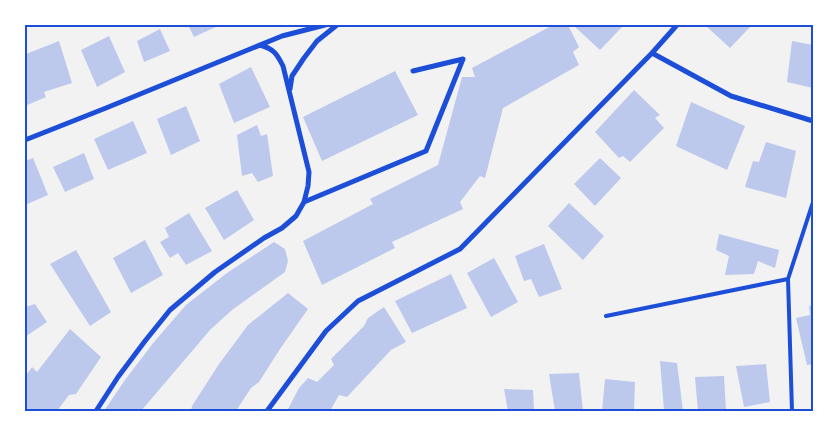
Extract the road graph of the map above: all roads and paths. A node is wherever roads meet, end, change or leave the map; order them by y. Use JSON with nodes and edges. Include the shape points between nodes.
{"nodes":[{"id":1,"x":325,"y":25,"type":"edge"},
{"id":2,"x":336,"y":25,"type":"edge"},
{"id":3,"x":677,"y":25,"type":"edge"},
{"id":4,"x":260,"y":45,"type":"junction"},
{"id":5,"x":652,"y":53,"type":"junction"},
{"id":6,"x":413,"y":71,"type":"dead end"},
{"id":7,"x":290,"y":92,"type":"junction"},
{"id":8,"x":813,"y":121,"type":"edge"},
{"id":9,"x":25,"y":140,"type":"edge"},
{"id":10,"x":304,"y":202,"type":"junction"},
{"id":11,"x":813,"y":202,"type":"edge"},
{"id":12,"x":788,"y":279,"type":"junction"},
{"id":13,"x":606,"y":316,"type":"dead end"},
{"id":14,"x":96,"y":411,"type":"edge"},
{"id":15,"x":267,"y":411,"type":"edge"},
{"id":16,"x":792,"y":411,"type":"edge"}],
"edges":[{"from":1,"to":4,"type":"street"},
{"from":2,"to":7,"type":"street","via":[[316,41],[304,58],[292,76]]},
{"from":3,"to":5,"type":"street"},
{"from":4,"to":7,"type":"street","via":[[271,48],[278,56]]},
{"from":4,"to":9,"type":"street"},
{"from":5,"to":8,"type":"street","via":[[731,96]]},
{"from":5,"to":15,"type":"street","via":[[460,249],[358,301],[326,330]]},
{"from":6,"to":10,"type":"street","via":[[464,60],[426,151]]},
{"from":7,"to":10,"type":"street","via":[[309,172]]},
{"from":10,"to":14,"type":"street","via":[[296,216],[282,228],[215,272],[170,310]]},
{"from":11,"to":12,"type":"lane"},
{"from":12,"to":13,"type":"lane"},
{"from":12,"to":16,"type":"lane"}]}
